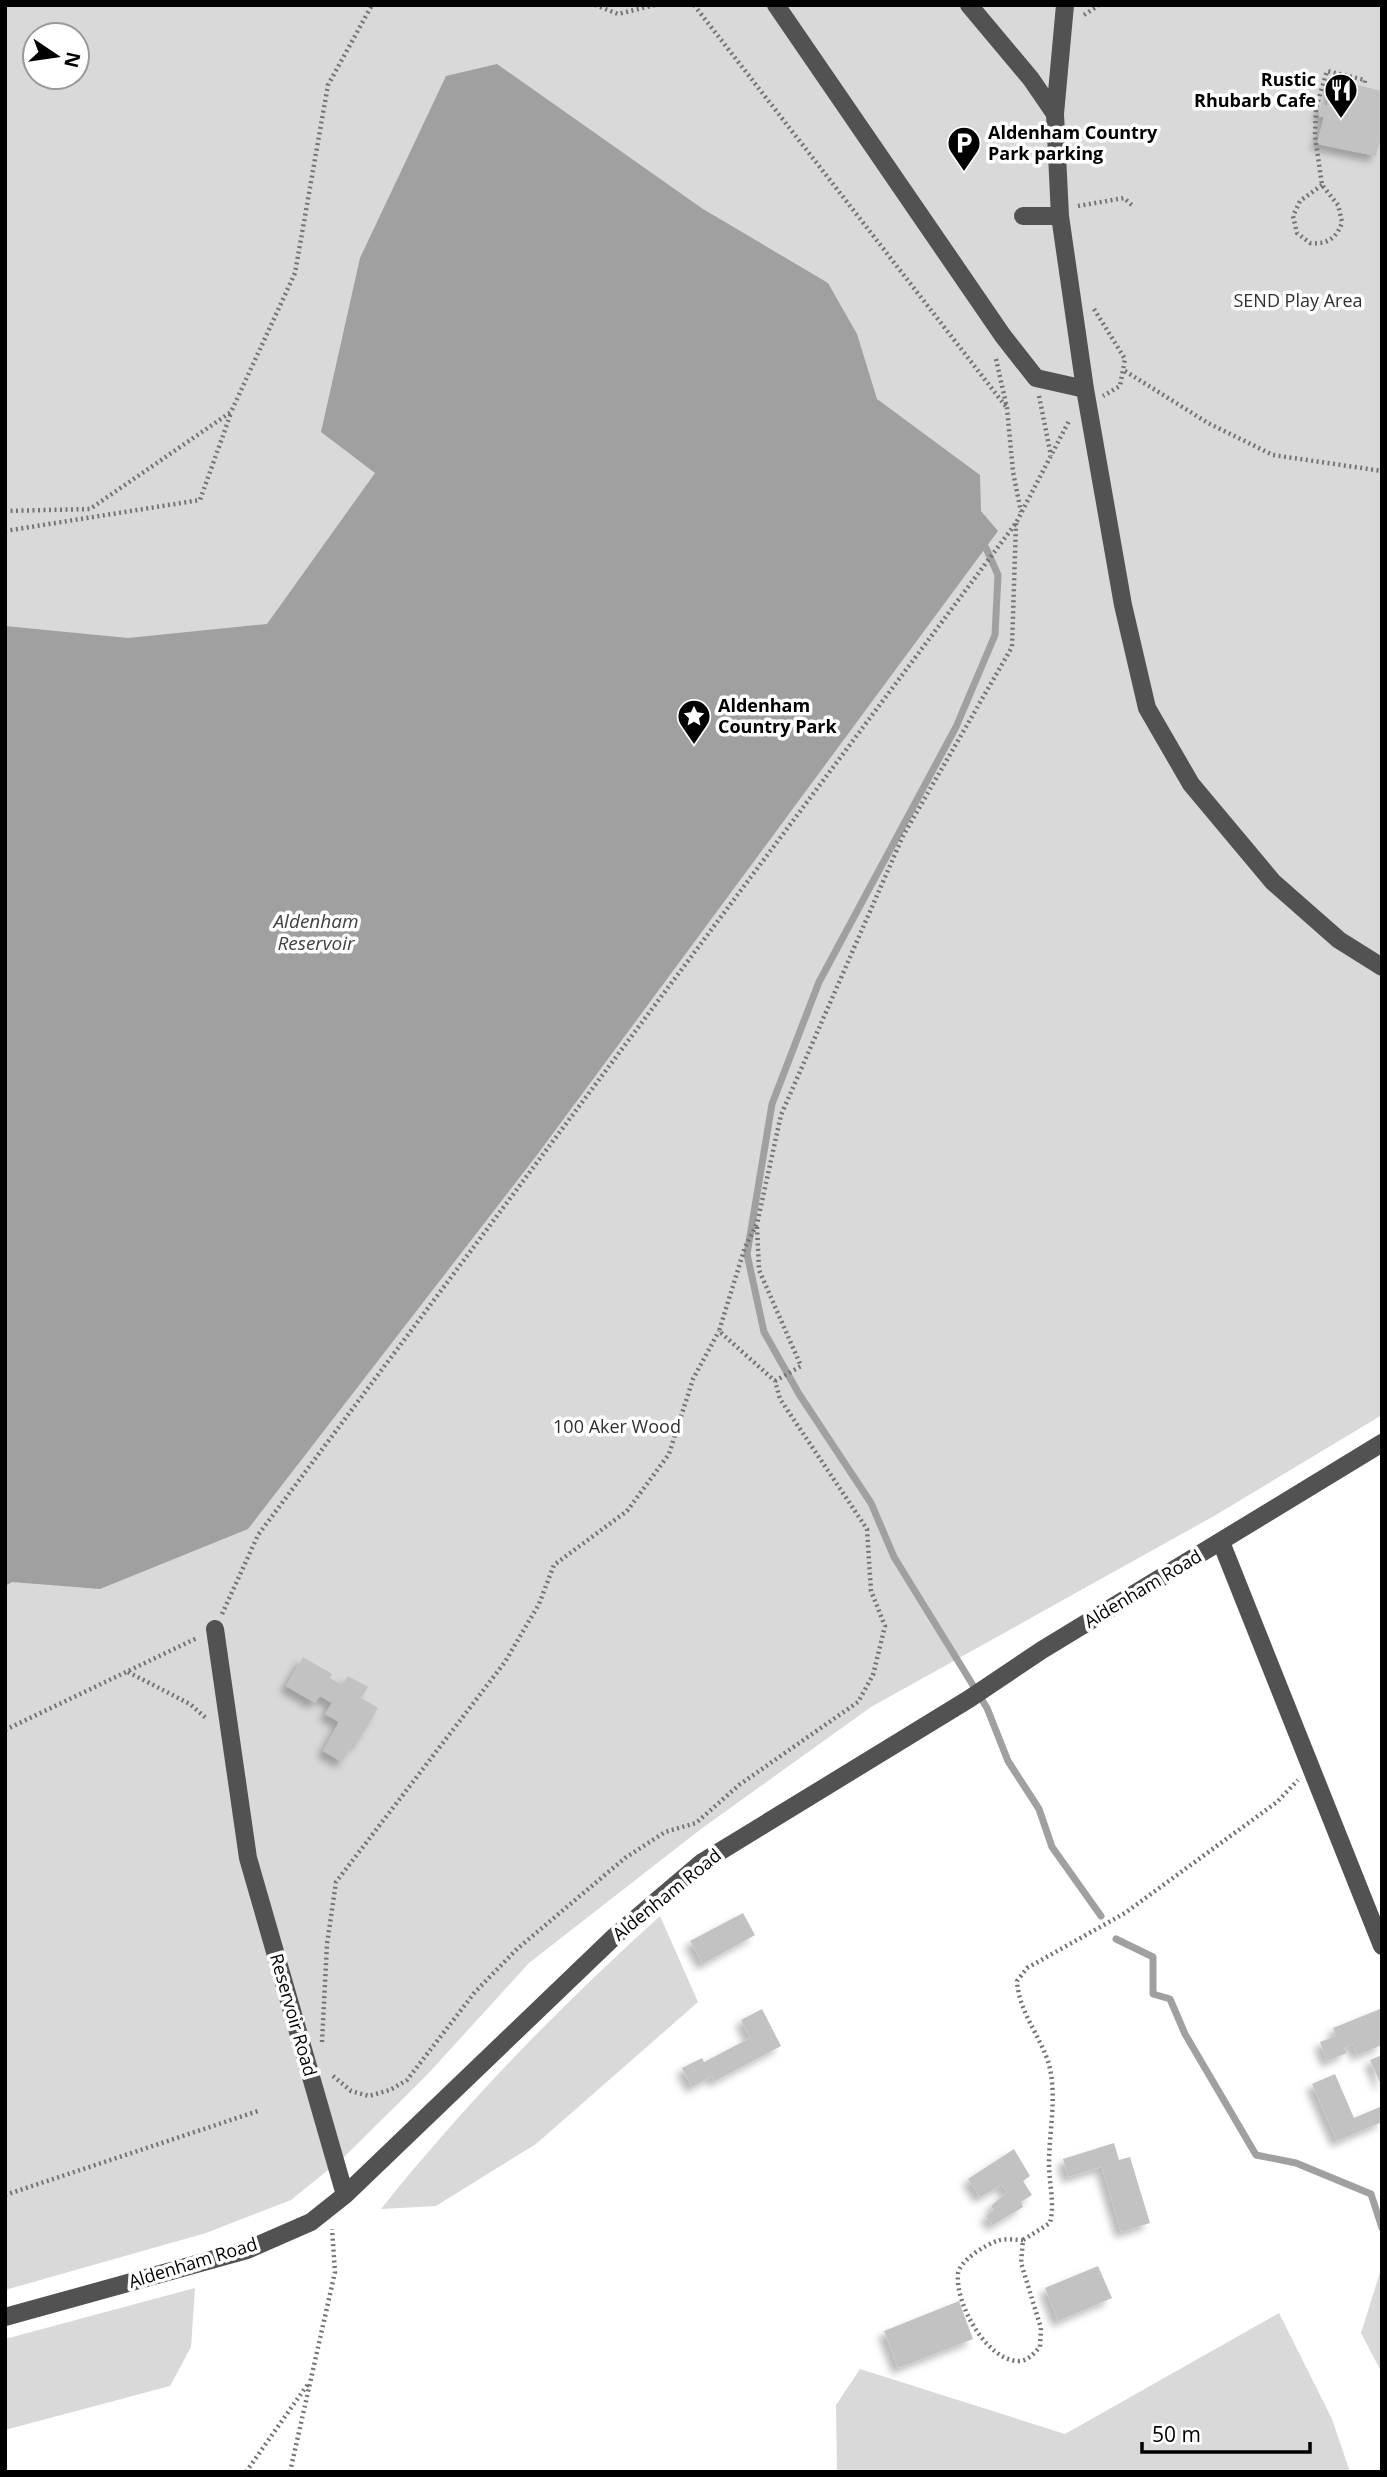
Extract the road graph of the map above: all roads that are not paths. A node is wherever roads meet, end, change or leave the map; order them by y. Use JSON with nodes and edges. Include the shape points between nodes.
{"nodes":[{"id":1,"x":776,"y":5,"type":"edge"},
{"id":2,"x":970,"y":5,"type":"edge"},
{"id":3,"x":1065,"y":5,"type":"edge"},
{"id":4,"x":1055,"y":114,"type":"junction"},
{"id":5,"x":1060,"y":212,"type":"junction"},
{"id":6,"x":1023,"y":216,"type":"dead end"},
{"id":7,"x":1086,"y":395,"type":"junction"},
{"id":8,"x":1382,"y":967,"type":"edge"},
{"id":9,"x":1382,"y":1443,"type":"edge"},
{"id":10,"x":1221,"y":1542,"type":"junction"},
{"id":11,"x":215,"y":1629,"type":"road end"},
{"id":12,"x":1382,"y":1946,"type":"edge"},
{"id":13,"x":345,"y":2195,"type":"junction"},
{"id":14,"x":5,"y":2318,"type":"edge"}],
"edges":[{"from":1,"to":7,"type":"street","via":[[1008,343],[1036,378]]},
{"from":2,"to":4,"type":"street"},
{"from":3,"to":4,"type":"street"},
{"from":4,"to":5,"type":"street"},
{"from":5,"to":6,"type":"street"},
{"from":5,"to":7,"type":"street"},
{"from":7,"to":8,"type":"street","via":[[1123,605],[1147,708],[1191,784],[1273,882],[1339,940]]},
{"from":9,"to":10,"type":"street","name":"Aldenham Road"},
{"from":10,"to":12,"type":"street"},
{"from":10,"to":13,"type":"street","name":"Aldenham Road","via":[[701,1863],[615,1936]]},
{"from":11,"to":13,"type":"street","name":"Reservoir Road","via":[[248,1858]]},
{"from":13,"to":14,"type":"street","name":"Aldenham Road","via":[[312,2222],[247,2250]]}]}
